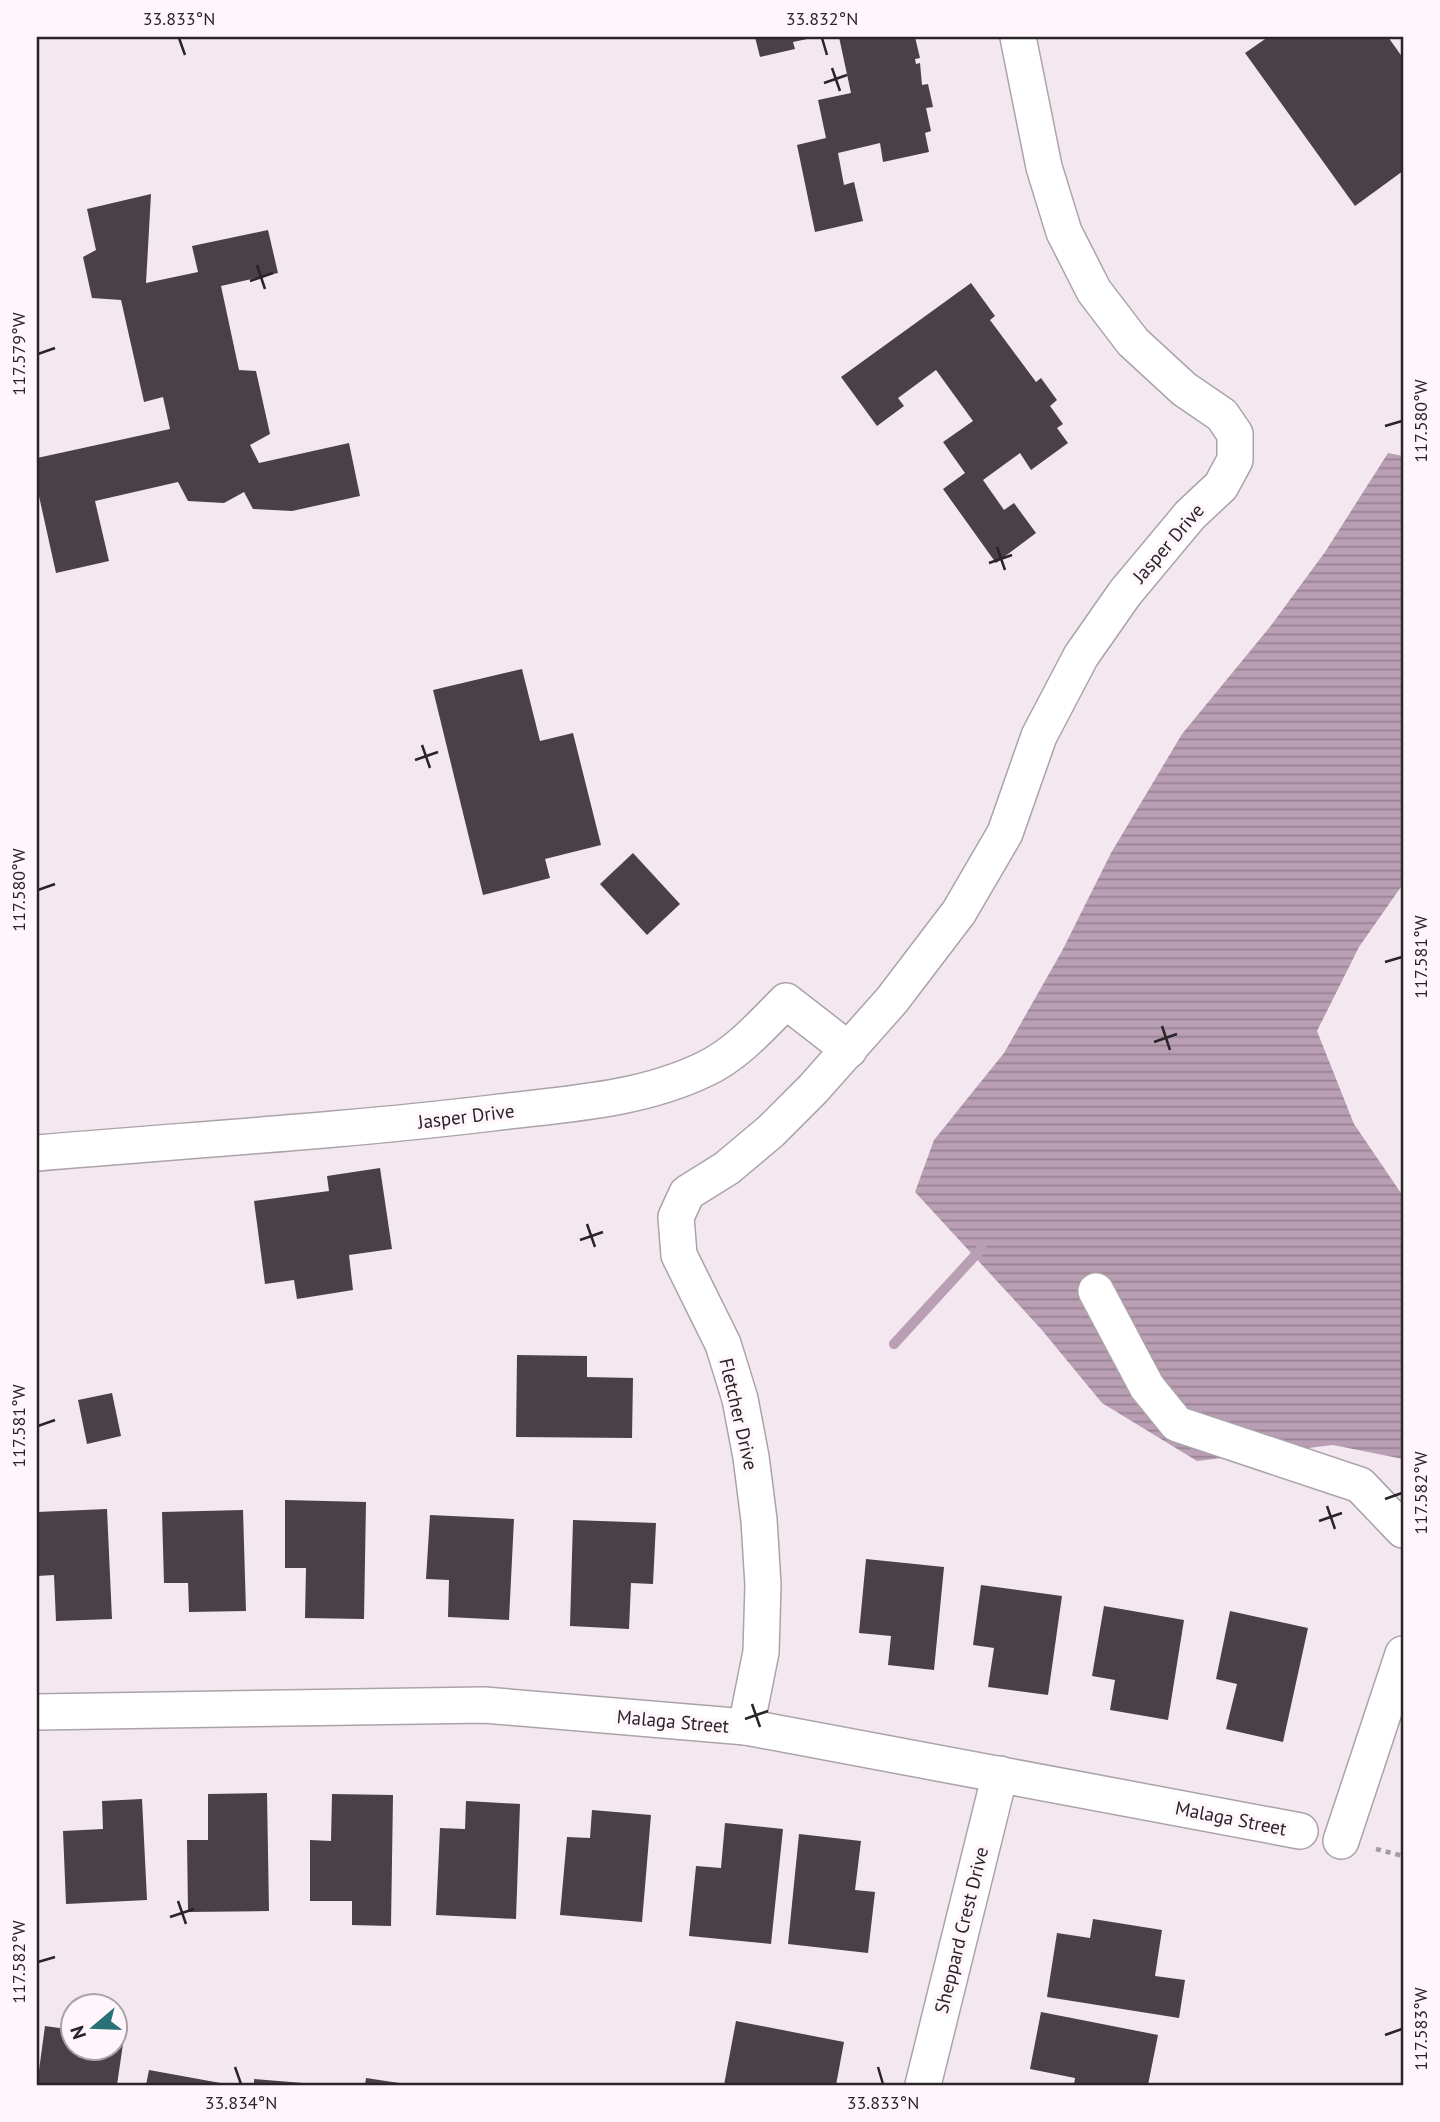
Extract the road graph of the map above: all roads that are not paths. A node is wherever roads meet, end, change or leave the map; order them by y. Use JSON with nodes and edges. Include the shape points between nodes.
{"nodes":[{"id":1,"x":1018,"y":37,"type":"edge"},
{"id":2,"x":849,"y":1050,"type":"junction"},
{"id":3,"x":813,"y":1089,"type":"joint"},
{"id":4,"x":37,"y":1153,"type":"edge"},
{"id":5,"x":1096,"y":1291,"type":"dead end"},
{"id":6,"x":1403,"y":1530,"type":"edge"},
{"id":7,"x":1403,"y":1654,"type":"edge"},
{"id":8,"x":37,"y":1712,"type":"edge"},
{"id":9,"x":746,"y":1727,"type":"junction"},
{"id":10,"x":1000,"y":1774,"type":"junction"},
{"id":11,"x":1300,"y":1831,"type":"dead end"},
{"id":12,"x":1341,"y":1841,"type":"dead end"},
{"id":13,"x":923,"y":2085,"type":"edge"}],
"edges":[{"from":1,"to":2,"type":"street","name":"Jasper Drive","via":[[1044,167],[1064,232],[1094,291],[1133,342],[1184,389],[1222,415],[1235,434],[1235,460],[1221,486],[1190,515],[1125,593],[1081,656],[1039,736],[1005,833],[959,912]]},
{"from":2,"to":3,"type":"street","name":"Jasper Drive"},
{"from":2,"to":4,"type":"street","name":"Jasper Drive","via":[[786,1001],[740,1046],[707,1068],[615,1098],[412,1122]]},
{"from":3,"to":9,"type":"street","name":"Fletcher Drive","via":[[727,1168],[687,1193],[676,1217],[679,1255],[723,1344],[740,1399],[760,1521],[761,1652]]},
{"from":5,"to":6,"type":"street","via":[[1147,1387],[1177,1424],[1360,1485]]},
{"from":7,"to":12,"type":"street"},
{"from":8,"to":9,"type":"street","name":"Malaga Street","via":[[484,1705]]},
{"from":9,"to":10,"type":"street","name":"Malaga Street"},
{"from":10,"to":11,"type":"street","name":"Malaga Street"},
{"from":10,"to":13,"type":"street","name":"Sheppard Crest Drive"}]}
